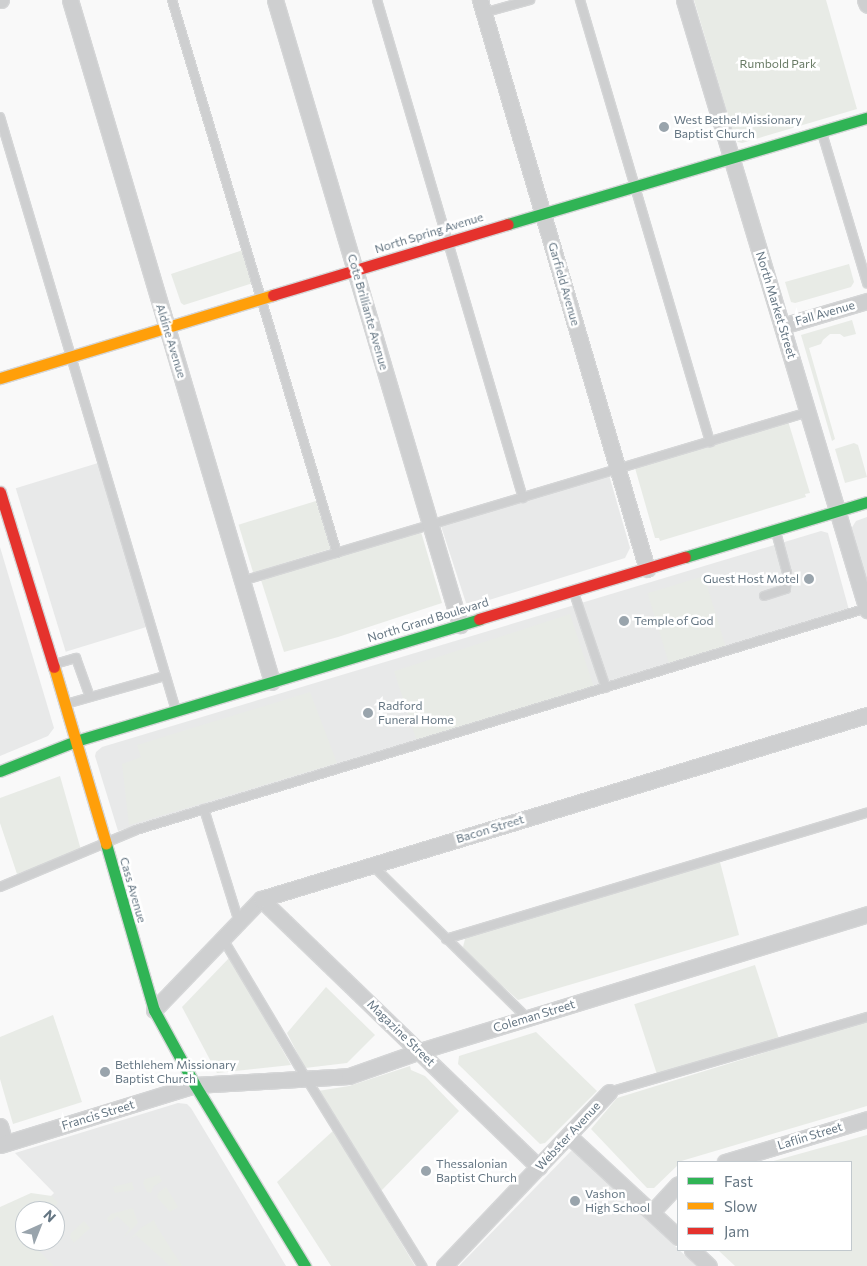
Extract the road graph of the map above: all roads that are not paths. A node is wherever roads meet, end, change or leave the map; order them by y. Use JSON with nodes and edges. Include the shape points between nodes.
{"nodes":[{"id":1,"x":70,"y":0,"type":"edge"},
{"id":2,"x":172,"y":0,"type":"edge"},
{"id":3,"x":275,"y":0,"type":"edge"},
{"id":4,"x":377,"y":0,"type":"edge"},
{"id":5,"x":530,"y":0,"type":"edge"},
{"id":6,"x":580,"y":0,"type":"edge"},
{"id":7,"x":684,"y":0,"type":"edge"},
{"id":8,"x":865,"y":0,"type":"edge"},
{"id":9,"x":867,"y":5,"type":"edge"},
{"id":10,"x":482,"y":7,"type":"edge"},
{"id":11,"x":0,"y":117,"type":"edge"},
{"id":12,"x":867,"y":118,"type":"edge"},
{"id":13,"x":822,"y":131,"type":"junction"},
{"id":14,"x":731,"y":156,"type":"junction"},
{"id":15,"x":635,"y":186,"type":"junction"},
{"id":16,"x":543,"y":213,"type":"junction"},
{"id":17,"x":447,"y":242,"type":"junction"},
{"id":18,"x":356,"y":269,"type":"junction"},
{"id":19,"x":867,"y":284,"type":"edge"},
{"id":20,"x":261,"y":297,"type":"junction"},
{"id":21,"x":867,"y":301,"type":"edge"},
{"id":22,"x":782,"y":326,"type":"junction"},
{"id":23,"x":167,"y":327,"type":"junction"},
{"id":24,"x":70,"y":356,"type":"junction"},
{"id":25,"x":0,"y":378,"type":"edge"},
{"id":26,"x":808,"y":412,"type":"junction"},
{"id":27,"x":710,"y":442,"type":"junction"},
{"id":28,"x":618,"y":469,"type":"junction"},
{"id":29,"x":0,"y":492,"type":"edge"},
{"id":30,"x":522,"y":498,"type":"junction"},
{"id":31,"x":867,"y":502,"type":"edge"},
{"id":32,"x":837,"y":511,"type":"junction"},
{"id":33,"x":431,"y":526,"type":"junction"},
{"id":34,"x":776,"y":530,"type":"junction"},
{"id":35,"x":337,"y":553,"type":"junction"},
{"id":36,"x":647,"y":569,"type":"junction"},
{"id":37,"x":242,"y":581,"type":"junction"},
{"id":38,"x":573,"y":591,"type":"junction"},
{"id":39,"x":764,"y":596,"type":"dead end"},
{"id":40,"x":867,"y":609,"type":"edge"},
{"id":41,"x":460,"y":625,"type":"junction"},
{"id":42,"x":52,"y":665,"type":"junction"},
{"id":43,"x":165,"y":676,"type":"junction"},
{"id":44,"x":272,"y":682,"type":"junction"},
{"id":45,"x":606,"y":688,"type":"junction"},
{"id":46,"x":90,"y":697,"type":"junction"},
{"id":47,"x":64,"y":704,"type":"junction"},
{"id":48,"x":176,"y":711,"type":"junction"},
{"id":49,"x":867,"y":715,"type":"edge"},
{"id":50,"x":76,"y":741,"type":"junction"},
{"id":51,"x":0,"y":771,"type":"edge"},
{"id":52,"x":204,"y":809,"type":"junction"},
{"id":53,"x":867,"y":813,"type":"edge"},
{"id":54,"x":106,"y":844,"type":"junction"},
{"id":55,"x":372,"y":865,"type":"junction"},
{"id":56,"x":0,"y":887,"type":"edge"},
{"id":57,"x":261,"y":899,"type":"junction"},
{"id":58,"x":867,"y":914,"type":"edge"},
{"id":59,"x":239,"y":922,"type":"junction"},
{"id":60,"x":223,"y":939,"type":"junction"},
{"id":61,"x":446,"y":939,"type":"junction"},
{"id":62,"x":154,"y":1010,"type":"junction"},
{"id":63,"x":867,"y":1017,"type":"edge"},
{"id":64,"x":527,"y":1018,"type":"junction"},
{"id":65,"x":420,"y":1051,"type":"junction"},
{"id":66,"x":306,"y":1078,"type":"junction"},
{"id":67,"x":195,"y":1085,"type":"junction"},
{"id":68,"x":609,"y":1092,"type":"joint"},
{"id":69,"x":867,"y":1119,"type":"edge"},
{"id":70,"x":0,"y":1126,"type":"edge"},
{"id":71,"x":569,"y":1136,"type":"junction"},
{"id":72,"x":3,"y":1144,"type":"edge"},
{"id":73,"x":728,"y":1161,"type":"edge"},
{"id":74,"x":539,"y":1167,"type":"junction"},
{"id":75,"x":677,"y":1185,"type":"edge"},
{"id":76,"x":652,"y":1212,"type":"junction"},
{"id":77,"x":677,"y":1236,"type":"edge"},
{"id":78,"x":693,"y":1251,"type":"edge"},
{"id":79,"x":305,"y":1266,"type":"edge"},
{"id":80,"x":422,"y":1266,"type":"edge"},
{"id":81,"x":444,"y":1266,"type":"edge"},
{"id":82,"x":709,"y":1266,"type":"edge"}],
"edges":[{"from":1,"to":23,"type":"street","name":"Aldine Avenue"},
{"from":2,"to":20,"type":"lane"},
{"from":3,"to":18,"type":"street","name":"Cote Brilliante Avenue"},
{"from":4,"to":17,"type":"lane"},
{"from":5,"to":10,"type":"lane"},
{"from":6,"to":15,"type":"lane"},
{"from":7,"to":14,"type":"street","name":"North Market Street"},
{"from":8,"to":9,"type":"street"},
{"from":10,"to":16,"type":"street","name":"Garfield Avenue"},
{"from":11,"to":24,"type":"lane"},
{"from":12,"to":13,"type":"main road","name":"North Spring Avenue"},
{"from":13,"to":14,"type":"main road","name":"North Spring Avenue"},
{"from":13,"to":19,"type":"lane"},
{"from":14,"to":15,"type":"main road","name":"North Spring Avenue"},
{"from":14,"to":22,"type":"street","name":"North Market Street"},
{"from":15,"to":16,"type":"main road","name":"North Spring Avenue"},
{"from":15,"to":27,"type":"lane"},
{"from":16,"to":17,"type":"main road","name":"North Spring Avenue"},
{"from":16,"to":28,"type":"street","name":"Garfield Avenue"},
{"from":17,"to":18,"type":"main road","name":"North Spring Avenue"},
{"from":17,"to":30,"type":"lane"},
{"from":18,"to":20,"type":"main road","name":"North Spring Avenue"},
{"from":18,"to":33,"type":"street","name":"Cote Brilliante Avenue"},
{"from":20,"to":23,"type":"main road","name":"North Spring Avenue"},
{"from":20,"to":35,"type":"lane"},
{"from":21,"to":22,"type":"street","name":"Fall Avenue"},
{"from":22,"to":26,"type":"street","name":"North Market Street"},
{"from":23,"to":24,"type":"main road","name":"North Spring Avenue"},
{"from":23,"to":37,"type":"street","name":"Aldine Avenue"},
{"from":24,"to":25,"type":"main road","name":"North Spring Avenue"},
{"from":24,"to":43,"type":"lane"},
{"from":26,"to":27,"type":"lane"},
{"from":26,"to":32,"type":"street","name":"North Market Street"},
{"from":27,"to":28,"type":"lane"},
{"from":28,"to":30,"type":"lane"},
{"from":28,"to":36,"type":"street","name":"Garfield Avenue"},
{"from":29,"to":42,"type":"main road","name":"Cass Avenue"},
{"from":30,"to":33,"type":"lane"},
{"from":31,"to":32,"type":"main road","name":"North Grand Boulevard"},
{"from":32,"to":34,"type":"main road","name":"North Grand Boulevard"},
{"from":32,"to":40,"type":"street","name":"North Market Street"},
{"from":33,"to":35,"type":"lane"},
{"from":33,"to":41,"type":"street","name":"Cote Brilliante Avenue"},
{"from":34,"to":36,"type":"main road","name":"North Grand Boulevard"},
{"from":34,"to":39,"type":"lane","via":[[787,573],[786,589]]},
{"from":35,"to":37,"type":"lane"},
{"from":36,"to":38,"type":"main road","name":"North Grand Boulevard"},
{"from":37,"to":44,"type":"street","name":"Aldine Avenue"},
{"from":38,"to":41,"type":"main road","name":"North Grand Boulevard"},
{"from":38,"to":45,"type":"lane"},
{"from":40,"to":45,"type":"lane"},
{"from":41,"to":44,"type":"main road","name":"North Grand Boulevard"},
{"from":42,"to":46,"type":"lane","via":[[76,658]]},
{"from":42,"to":47,"type":"main road","name":"Cass Avenue"},
{"from":43,"to":46,"type":"lane"},
{"from":43,"to":48,"type":"lane"},
{"from":44,"to":48,"type":"main road","name":"North Grand Boulevard"},
{"from":45,"to":52,"type":"lane"},
{"from":46,"to":47,"type":"lane"},
{"from":47,"to":50,"type":"main road","name":"Cass Avenue"},
{"from":48,"to":50,"type":"main road","name":"North Grand Boulevard"},
{"from":49,"to":55,"type":"street","name":"Bacon Street"},
{"from":50,"to":51,"type":"main road","name":"North Grand Boulevard"},
{"from":50,"to":54,"type":"main road","name":"Cass Avenue"},
{"from":52,"to":54,"type":"lane","via":[[129,832]]},
{"from":52,"to":59,"type":"lane"},
{"from":53,"to":61,"type":"lane"},
{"from":54,"to":56,"type":"lane"},
{"from":54,"to":62,"type":"main road","name":"Cass Avenue"},
{"from":55,"to":57,"type":"street","name":"Bacon Street"},
{"from":55,"to":61,"type":"lane"},
{"from":57,"to":59,"type":"street","name":"Bacon Street"},
{"from":57,"to":65,"type":"street","name":"Magazine Street"},
{"from":58,"to":64,"type":"street","name":"Coleman Street"},
{"from":59,"to":60,"type":"street","name":"Bacon Street"},
{"from":60,"to":62,"type":"street","name":"Bacon Street"},
{"from":60,"to":66,"type":"lane"},
{"from":61,"to":64,"type":"lane"},
{"from":62,"to":67,"type":"main road","name":"Cass Avenue"},
{"from":63,"to":68,"type":"lane"},
{"from":64,"to":65,"type":"street","name":"Coleman Street"},
{"from":65,"to":66,"type":"street","name":"Coleman Street","via":[[349,1076]]},
{"from":65,"to":74,"type":"street","name":"Magazine Street"},
{"from":66,"to":67,"type":"street","name":"Coleman Street"},
{"from":66,"to":80,"type":"lane"},
{"from":67,"to":72,"type":"street","name":"Francis Street"},
{"from":67,"to":79,"type":"main road","name":"Cass Avenue"},
{"from":68,"to":71,"type":"street","name":"Webster Avenue"},
{"from":69,"to":73,"type":"street","name":"Laflin Street"},
{"from":70,"to":72,"type":"street"},
{"from":71,"to":74,"type":"street","name":"Webster Avenue"},
{"from":71,"to":76,"type":"street"},
{"from":74,"to":81,"type":"street","name":"Webster Avenue"},
{"from":75,"to":76,"type":"street"},
{"from":76,"to":77,"type":"street"},
{"from":78,"to":82,"type":"street"}]}
